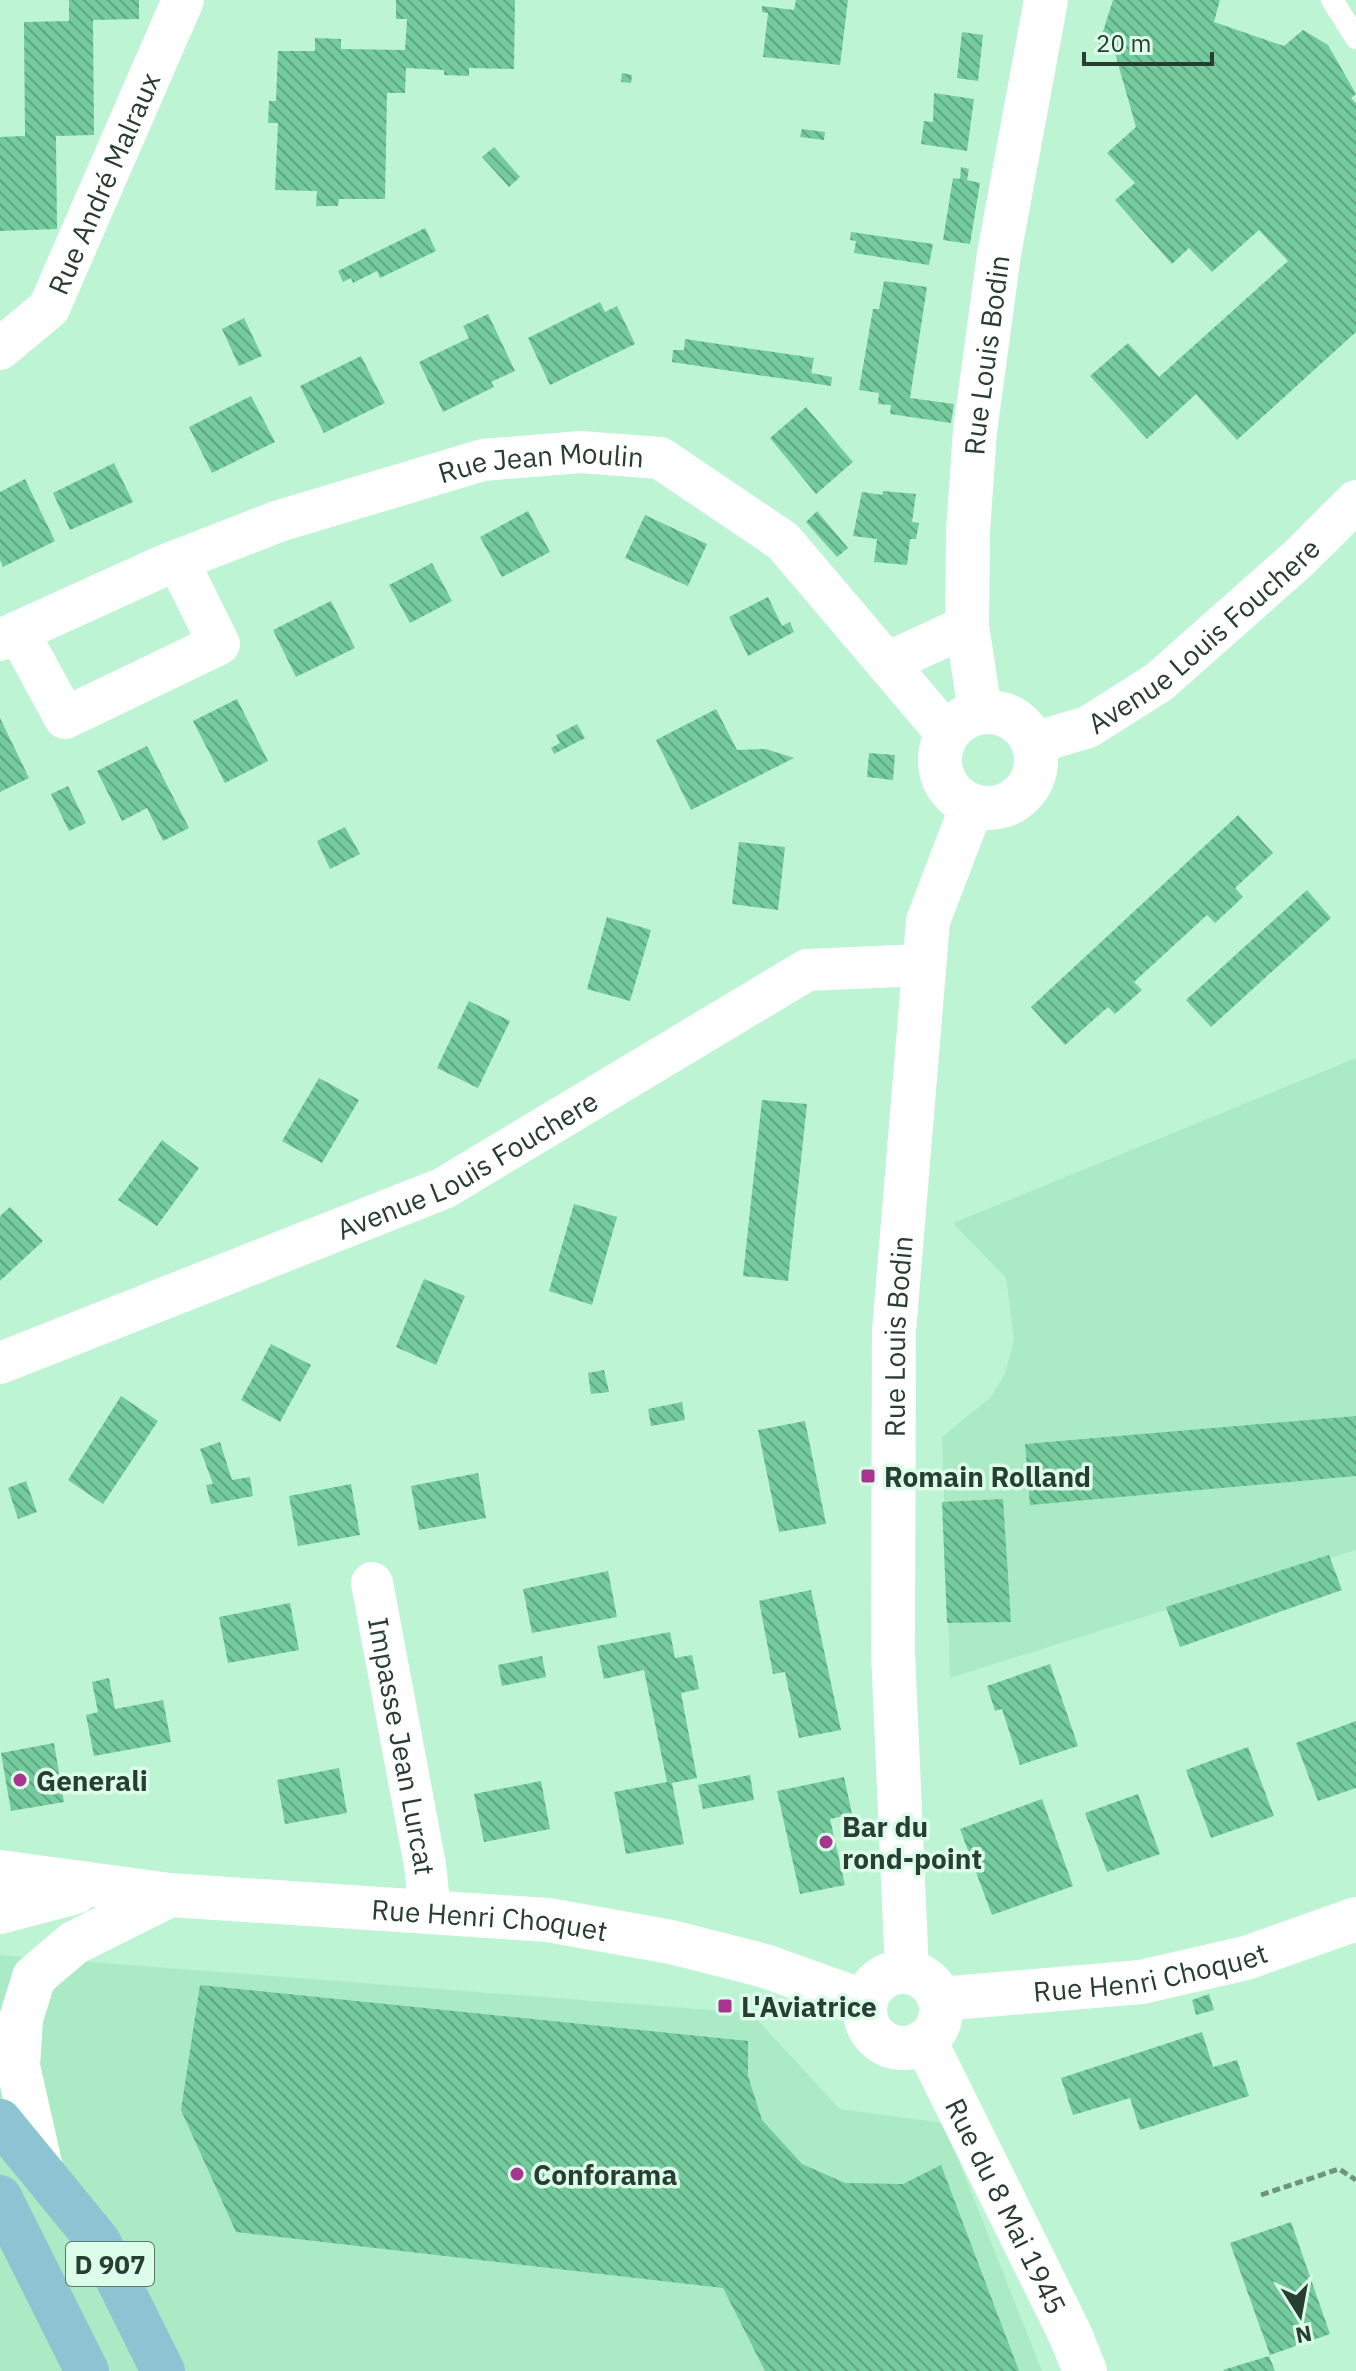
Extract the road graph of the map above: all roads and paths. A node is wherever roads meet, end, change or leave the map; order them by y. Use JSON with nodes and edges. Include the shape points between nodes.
{"nodes":[{"id":1,"x":183,"y":0,"type":"edge"},
{"id":2,"x":1046,"y":0,"type":"edge"},
{"id":3,"x":1332,"y":0,"type":"edge"},
{"id":4,"x":1356,"y":38,"type":"edge"},
{"id":5,"x":0,"y":349,"type":"edge"},
{"id":6,"x":1356,"y":501,"type":"edge"},
{"id":7,"x":178,"y":561,"type":"junction"},
{"id":8,"x":967,"y":626,"type":"junction"},
{"id":9,"x":9,"y":636,"type":"edge"},
{"id":10,"x":887,"y":663,"type":"junction"},
{"id":11,"x":963,"y":722,"type":"junction"},
{"id":12,"x":1034,"y":743,"type":"junction"},
{"id":13,"x":972,"y":806,"type":"junction"},
{"id":14,"x":922,"y":965,"type":"junction"},
{"id":15,"x":0,"y":1363,"type":"edge"},
{"id":16,"x":372,"y":1583,"type":"dead end"},
{"id":17,"x":0,"y":1872,"type":"edge"},
{"id":18,"x":106,"y":1887,"type":"junction"},
{"id":19,"x":170,"y":1895,"type":"junction"},
{"id":20,"x":430,"y":1911,"type":"junction"},
{"id":21,"x":0,"y":1912,"type":"edge"},
{"id":22,"x":1356,"y":1919,"type":"edge"},
{"id":23,"x":924,"y":1986,"type":"junction"},
{"id":24,"x":865,"y":2002,"type":"junction"},
{"id":25,"x":925,"y":2041,"type":"junction"},
{"id":26,"x":0,"y":2121,"type":"edge"},
{"id":27,"x":41,"y":2168,"type":"junction"},
{"id":28,"x":1356,"y":2180,"type":"edge"},
{"id":29,"x":1261,"y":2195,"type":"dead end"},
{"id":30,"x":0,"y":2197,"type":"edge"},
{"id":31,"x":87,"y":2371,"type":"edge"},
{"id":32,"x":163,"y":2371,"type":"edge"},
{"id":33,"x":1085,"y":2371,"type":"edge"}],
"edges":[{"from":1,"to":5,"type":"street","name":"Rue André Malraux","via":[[49,308]]},
{"from":2,"to":8,"type":"street","name":"Rue Louis Bodin","via":[[999,254],[975,431]]},
{"from":3,"to":4,"type":"lane"},
{"from":6,"to":12,"type":"street","name":"Avenue Louis Fouchere","via":[[1159,682],[1088,727]]},
{"from":7,"to":9,"type":"street","name":"Rue Jean Moulin"},
{"from":7,"to":9,"type":"street","name":"Rue Jean Moulin","via":[[219,644],[65,718]]},
{"from":7,"to":10,"type":"street","name":"Rue Jean Moulin","via":[[279,521],[483,460],[581,452],[660,458],[783,541]]},
{"from":8,"to":10,"type":"street"},
{"from":8,"to":11,"type":"street","name":"Rue Louis Bodin"},
{"from":10,"to":11,"type":"street","name":"Rue Jean Moulin"},
{"from":11,"to":12,"type":"street","via":[[1006,715],[1018,721]]},
{"from":11,"to":13,"type":"street","via":[[941,747],[942,776],[959,799]]},
{"from":12,"to":13,"type":"street","via":[[1035,774],[1028,788],[1003,806]]},
{"from":13,"to":14,"type":"street","name":"Rue Louis Bodin","via":[[928,921]]},
{"from":14,"to":15,"type":"street","name":"Avenue Louis Fouchere","via":[[807,970],[444,1188]]},
{"from":14,"to":23,"type":"street","name":"Rue Louis Bodin","via":[[894,1331],[893,1652]]},
{"from":16,"to":20,"type":"street","name":"Impasse Jean Lurcat"},
{"from":17,"to":18,"type":"street","name":"Rue Henri Choquet"},
{"from":18,"to":19,"type":"street","name":"Rue Henri Choquet"},
{"from":18,"to":21,"type":"street","name":"Rue Henri Choquet"},
{"from":19,"to":20,"type":"street","name":"Rue Henri Choquet"},
{"from":19,"to":27,"type":"street","via":[[74,1943],[34,1977],[21,2019],[18,2066]]},
{"from":20,"to":24,"type":"street","name":"Rue Henri Choquet","via":[[548,1920],[671,1942],[765,1966]]},
{"from":22,"to":23,"type":"street","name":"Rue Henri Choquet","via":[[1246,1958],[1141,1982]]},
{"from":23,"to":24,"type":"street","via":[[885,1976]]},
{"from":23,"to":25,"type":"street","via":[[939,2023]]},
{"from":24,"to":25,"type":"street","via":[[864,2015],[876,2039],[900,2049]]},
{"from":25,"to":33,"type":"street","name":"Rue du 8 Mai 1945"},
{"from":26,"to":27,"type":"main road","number":"D 907"},
{"from":27,"to":32,"type":"main road","number":"D 907","via":[[99,2242]]},
{"from":28,"to":29,"type":"path","via":[[1339,2169]]},
{"from":30,"to":31,"type":"main road","number":"D 907"}]}
